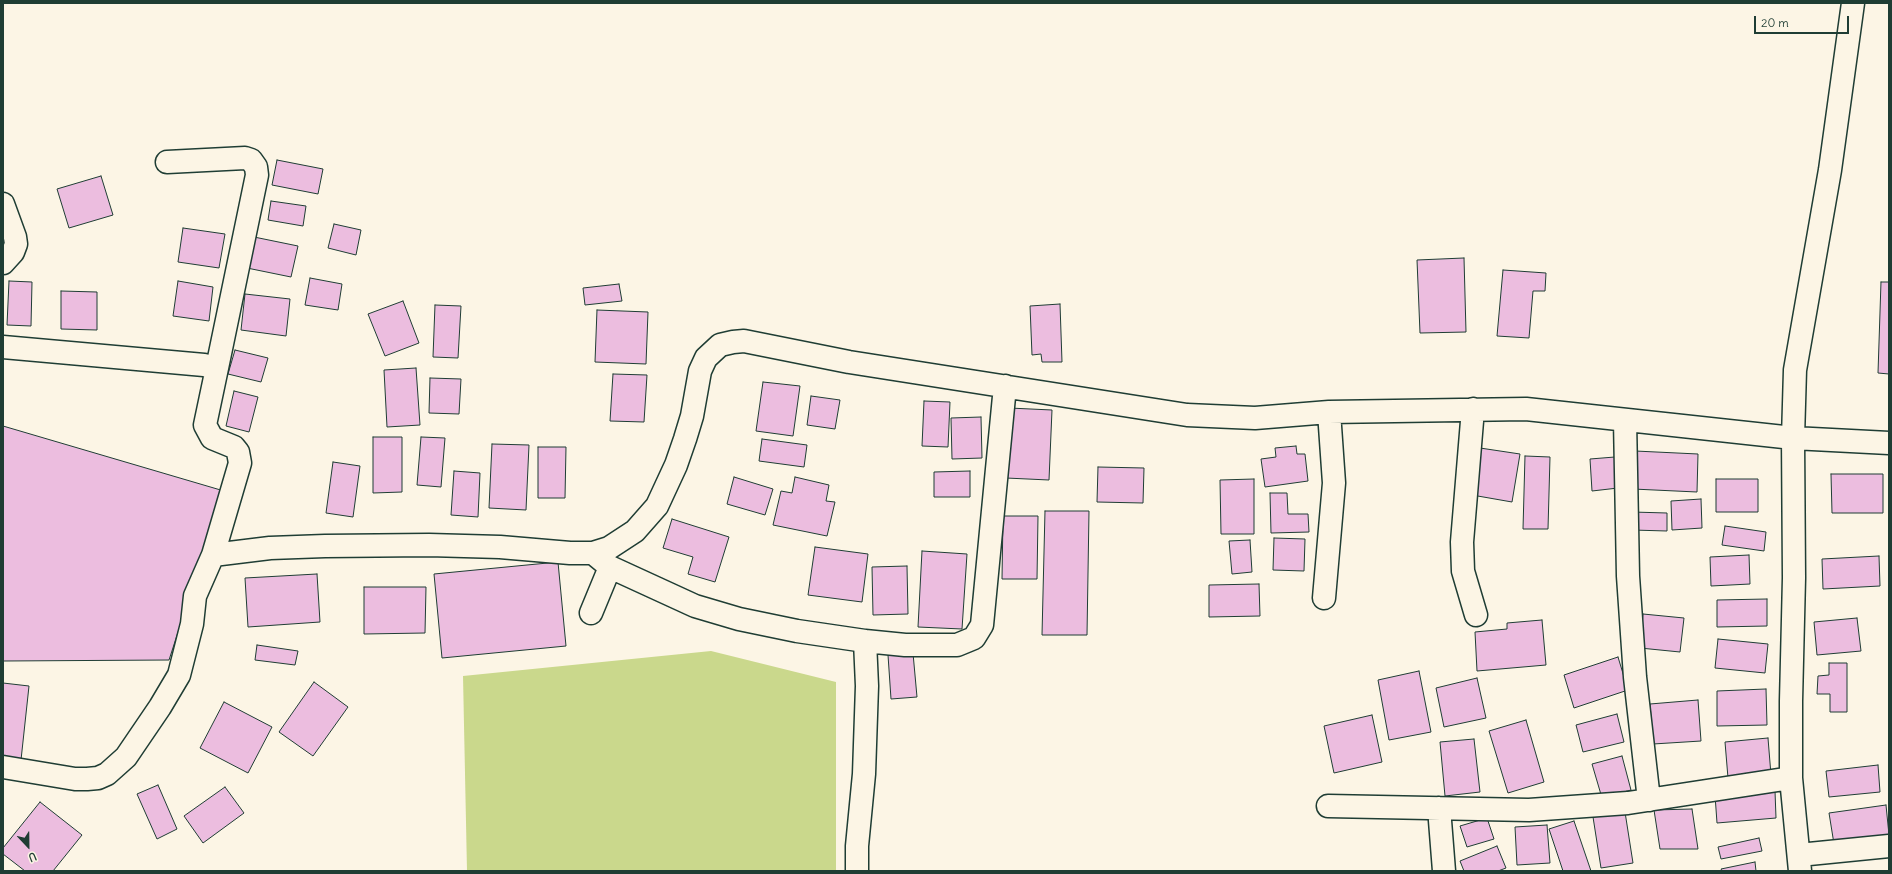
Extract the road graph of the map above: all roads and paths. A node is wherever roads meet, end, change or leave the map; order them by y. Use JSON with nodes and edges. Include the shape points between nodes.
{"nodes":[{"id":1,"x":1853,"y":3,"type":"edge"},
{"id":2,"x":167,"y":162,"type":"dead end"},
{"id":3,"x":3,"y":204,"type":"edge"},
{"id":4,"x":3,"y":263,"type":"edge"},
{"id":5,"x":3,"y":347,"type":"edge"},
{"id":6,"x":218,"y":368,"type":"junction"},
{"id":7,"x":1005,"y":386,"type":"junction"},
{"id":8,"x":1473,"y":409,"type":"junction"},
{"id":9,"x":1329,"y":412,"type":"junction"},
{"id":10,"x":1624,"y":420,"type":"junction"},
{"id":11,"x":1793,"y":438,"type":"junction"},
{"id":12,"x":1889,"y":442,"type":"edge"},
{"id":13,"x":592,"y":553,"type":"junction"},
{"id":14,"x":213,"y":555,"type":"junction"},
{"id":15,"x":610,"y":567,"type":"junction"},
{"id":16,"x":1324,"y":598,"type":"dead end"},
{"id":17,"x":591,"y":613,"type":"dead end"},
{"id":18,"x":1476,"y":615,"type":"dead end"},
{"id":19,"x":865,"y":641,"type":"junction"},
{"id":20,"x":3,"y":767,"type":"edge"},
{"id":21,"x":1791,"y":778,"type":"junction"},
{"id":22,"x":1649,"y":800,"type":"junction"},
{"id":23,"x":1328,"y":806,"type":"dead end"},
{"id":24,"x":1439,"y":808,"type":"junction"},
{"id":25,"x":1889,"y":846,"type":"edge"},
{"id":26,"x":1799,"y":863,"type":"edge"},
{"id":27,"x":857,"y":871,"type":"edge"},
{"id":28,"x":1444,"y":871,"type":"edge"}],
"edges":[{"from":1,"to":11,"type":"street","via":[[1830,170],[1795,370]]},
{"from":2,"to":6,"type":"street","via":[[246,158],[256,167],[257,175]]},
{"from":3,"to":4,"type":"street","via":[[16,244],[13,252]]},
{"from":5,"to":6,"type":"street"},
{"from":6,"to":14,"type":"street","via":[[205,425],[212,438],[234,447],[240,463]]},
{"from":7,"to":9,"type":"street","via":[[1187,415],[1255,418]]},
{"from":7,"to":13,"type":"street","via":[[849,362],[744,341],[720,345],[706,358],[700,371],[685,439],[657,506],[647,520],[623,540]]},
{"from":7,"to":19,"type":"street","via":[[982,625],[974,638],[957,645],[905,645]]},
{"from":8,"to":9,"type":"street"},
{"from":8,"to":10,"type":"street","via":[[1526,409]]},
{"from":8,"to":18,"type":"street","via":[[1462,542],[1463,571]]},
{"from":9,"to":16,"type":"street","via":[[1334,482]]},
{"from":10,"to":11,"type":"street"},
{"from":10,"to":22,"type":"street","via":[[1628,584],[1635,677]]},
{"from":11,"to":12,"type":"street"},
{"from":11,"to":21,"type":"street"},
{"from":13,"to":14,"type":"street","via":[[429,545],[270,548]]},
{"from":13,"to":15,"type":"street"},
{"from":14,"to":20,"type":"street","via":[[195,596],[192,624],[179,675],[126,757],[107,774],[87,779]]},
{"from":15,"to":17,"type":"street"},
{"from":15,"to":19,"type":"street","via":[[695,606],[739,619]]},
{"from":19,"to":27,"type":"street","via":[[867,686],[864,774]]},
{"from":21,"to":22,"type":"street"},
{"from":21,"to":26,"type":"street"},
{"from":22,"to":24,"type":"street","via":[[1529,810]]},
{"from":23,"to":24,"type":"street"},
{"from":24,"to":28,"type":"street"},
{"from":25,"to":26,"type":"street"}]}
